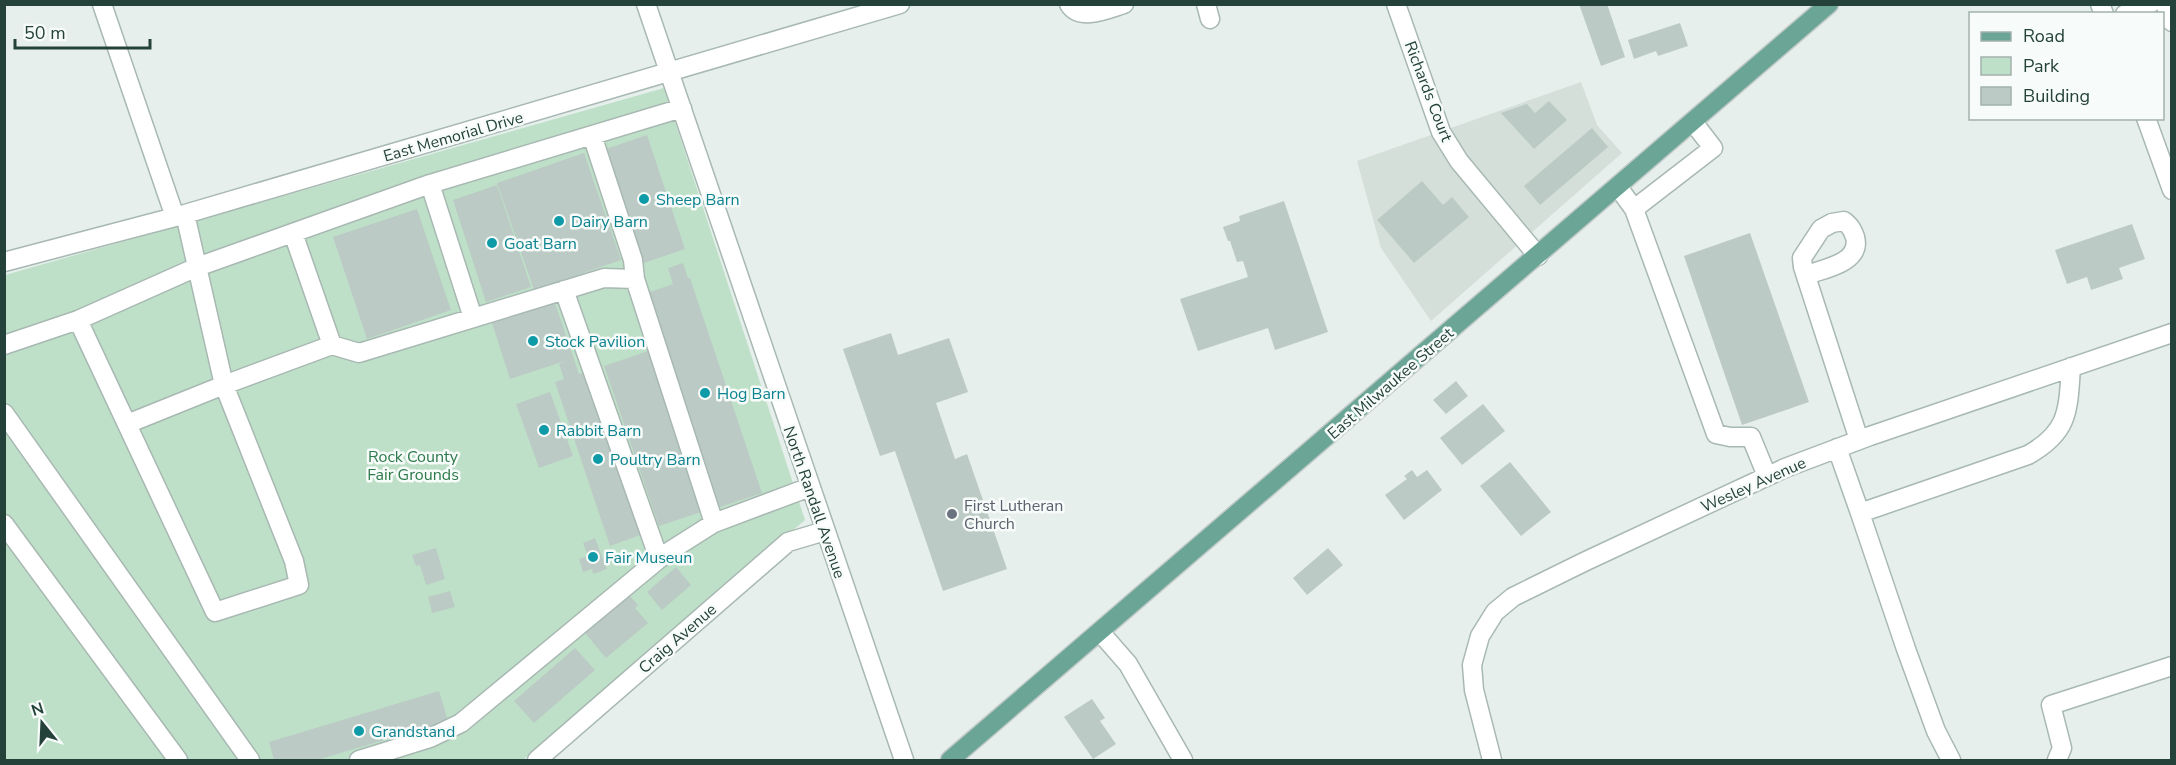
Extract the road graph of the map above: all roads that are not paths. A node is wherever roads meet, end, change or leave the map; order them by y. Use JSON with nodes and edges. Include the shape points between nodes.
{"nodes":[{"id":1,"x":102,"y":4,"type":"edge"},
{"id":2,"x":646,"y":4,"type":"edge"},
{"id":3,"x":900,"y":4,"type":"edge"},
{"id":4,"x":1069,"y":4,"type":"edge"},
{"id":5,"x":1124,"y":4,"type":"edge"},
{"id":6,"x":1396,"y":4,"type":"edge"},
{"id":7,"x":1829,"y":4,"type":"edge"},
{"id":8,"x":2150,"y":4,"type":"edge"},
{"id":9,"x":2165,"y":4,"type":"edge"},
{"id":10,"x":2131,"y":12,"type":"edge"},
{"id":11,"x":2172,"y":22,"type":"edge"},
{"id":12,"x":670,"y":73,"type":"junction"},
{"id":13,"x":682,"y":108,"type":"junction"},
{"id":14,"x":2147,"y":120,"type":"edge"},
{"id":15,"x":1693,"y":122,"type":"junction"},
{"id":16,"x":592,"y":135,"type":"junction"},
{"id":17,"x":2170,"y":182,"type":"edge"},
{"id":18,"x":430,"y":184,"type":"junction"},
{"id":19,"x":1618,"y":187,"type":"junction"},
{"id":20,"x":1634,"y":209,"type":"junction"},
{"id":21,"x":180,"y":215,"type":"junction"},
{"id":22,"x":293,"y":233,"type":"junction"},
{"id":23,"x":1538,"y":256,"type":"junction"},
{"id":24,"x":4,"y":262,"type":"edge"},
{"id":25,"x":197,"y":267,"type":"junction"},
{"id":26,"x":1806,"y":275,"type":"dead end"},
{"id":27,"x":635,"y":279,"type":"junction"},
{"id":28,"x":564,"y":290,"type":"junction"},
{"id":29,"x":473,"y":318,"type":"junction"},
{"id":30,"x":78,"y":320,"type":"junction"},
{"id":31,"x":2172,"y":333,"type":"edge"},
{"id":32,"x":4,"y":345,"type":"edge"},
{"id":33,"x":332,"y":345,"type":"junction"},
{"id":34,"x":2071,"y":367,"type":"junction"},
{"id":35,"x":224,"y":385,"type":"junction"},
{"id":36,"x":4,"y":413,"type":"edge"},
{"id":37,"x":127,"y":424,"type":"junction"},
{"id":38,"x":1859,"y":440,"type":"junction"},
{"id":39,"x":1837,"y":448,"type":"junction"},
{"id":40,"x":1767,"y":476,"type":"junction"},
{"id":41,"x":810,"y":487,"type":"junction"},
{"id":42,"x":1860,"y":513,"type":"junction"},
{"id":43,"x":714,"y":523,"type":"junction"},
{"id":44,"x":4,"y":524,"type":"edge"},
{"id":45,"x":825,"y":531,"type":"junction"},
{"id":46,"x":659,"y":559,"type":"junction"},
{"id":47,"x":1100,"y":632,"type":"junction"},
{"id":48,"x":2172,"y":666,"type":"edge"},
{"id":49,"x":365,"y":759,"type":"edge"},
{"id":50,"x":178,"y":760,"type":"edge"},
{"id":51,"x":250,"y":760,"type":"edge"},
{"id":52,"x":537,"y":760,"type":"edge"},
{"id":53,"x":904,"y":760,"type":"edge"},
{"id":54,"x":950,"y":760,"type":"edge"},
{"id":55,"x":1183,"y":760,"type":"edge"},
{"id":56,"x":1492,"y":760,"type":"edge"},
{"id":57,"x":1951,"y":760,"type":"edge"},
{"id":58,"x":2057,"y":760,"type":"edge"}],
"edges":[{"from":1,"to":21,"type":"street"},
{"from":2,"to":12,"type":"street","name":"North Randall Avenue"},
{"from":3,"to":12,"type":"street","name":"East Memorial Drive"},
{"from":4,"to":5,"type":"street","via":[[1072,10],[1086,14]]},
{"from":6,"to":23,"type":"street","name":"Richards Court","via":[[1441,132],[1459,161]]},
{"from":7,"to":15,"type":"main road","name":"East Milwaukee Street"},
{"from":8,"to":10,"type":"street"},
{"from":9,"to":11,"type":"street"},
{"from":12,"to":13,"type":"street","name":"North Randall Avenue"},
{"from":12,"to":21,"type":"street","name":"East Memorial Drive"},
{"from":13,"to":16,"type":"street"},
{"from":13,"to":41,"type":"street","name":"North Randall Avenue"},
{"from":14,"to":17,"type":"street"},
{"from":15,"to":19,"type":"main road","name":"East Milwaukee Street"},
{"from":15,"to":20,"type":"street","via":[[1713,148]]},
{"from":16,"to":18,"type":"street"},
{"from":16,"to":27,"type":"street","via":[[633,260]]},
{"from":18,"to":22,"type":"street"},
{"from":18,"to":29,"type":"street"},
{"from":19,"to":20,"type":"street"},
{"from":19,"to":23,"type":"main road","name":"East Milwaukee Street"},
{"from":20,"to":40,"type":"street","via":[[1716,434],[1751,437]]},
{"from":21,"to":24,"type":"street","name":"East Memorial Drive"},
{"from":21,"to":25,"type":"street"},
{"from":22,"to":25,"type":"street"},
{"from":22,"to":33,"type":"street"},
{"from":23,"to":47,"type":"main road","name":"East Milwaukee Street"},
{"from":25,"to":30,"type":"street"},
{"from":25,"to":35,"type":"street"},
{"from":26,"to":38,"type":"street"},
{"from":27,"to":28,"type":"street","via":[[604,278]]},
{"from":27,"to":43,"type":"street"},
{"from":28,"to":29,"type":"street"},
{"from":28,"to":46,"type":"street"},
{"from":29,"to":33,"type":"street","via":[[359,353]]},
{"from":30,"to":32,"type":"street"},
{"from":30,"to":37,"type":"street"},
{"from":31,"to":34,"type":"street","name":"Wesley Avenue"},
{"from":33,"to":35,"type":"street"},
{"from":34,"to":38,"type":"street","name":"Wesley Avenue"},
{"from":34,"to":42,"type":"street","via":[[2069,405],[2060,429],[2046,444],[2028,455]]},
{"from":35,"to":37,"type":"street"},
{"from":35,"to":37,"type":"street","via":[[294,561],[299,585],[215,612]]},
{"from":36,"to":51,"type":"street"},
{"from":38,"to":39,"type":"street","name":"Wesley Avenue"},
{"from":39,"to":40,"type":"street","name":"Wesley Avenue"},
{"from":39,"to":42,"type":"street"},
{"from":40,"to":56,"type":"street","name":"Wesley Avenue","via":[[1514,597],[1495,612],[1480,636],[1472,665],[1474,690]]},
{"from":41,"to":43,"type":"street"},
{"from":41,"to":45,"type":"street","name":"North Randall Avenue"},
{"from":42,"to":57,"type":"street","via":[[1936,731]]},
{"from":43,"to":46,"type":"street"},
{"from":44,"to":50,"type":"street"},
{"from":45,"to":52,"type":"street","name":"Craig Avenue","via":[[788,542]]},
{"from":45,"to":53,"type":"street","name":"North Randall Avenue"},
{"from":46,"to":49,"type":"street","via":[[461,723],[430,738]]},
{"from":47,"to":54,"type":"main road","name":"East Milwaukee Street"},
{"from":47,"to":55,"type":"street","via":[[1128,664]]},
{"from":48,"to":58,"type":"street","via":[[2051,705],[2062,748]]}]}
